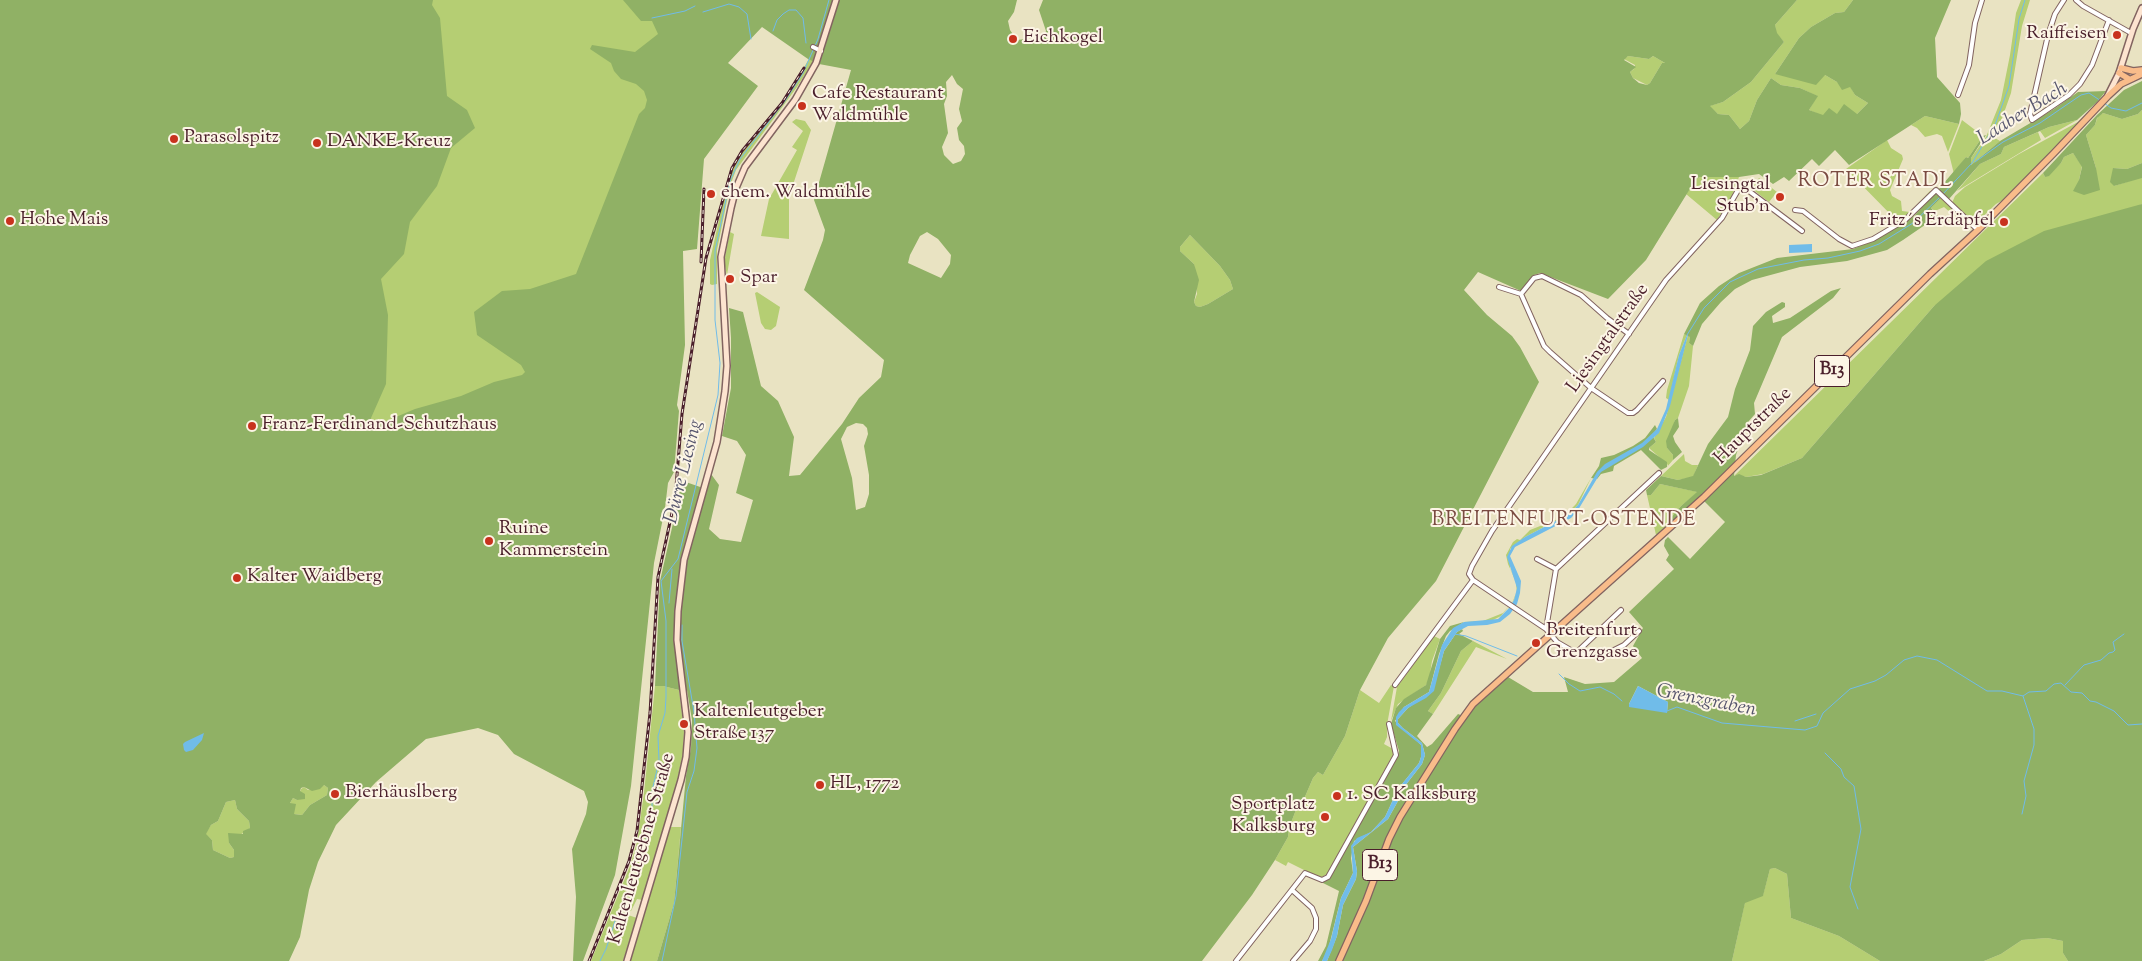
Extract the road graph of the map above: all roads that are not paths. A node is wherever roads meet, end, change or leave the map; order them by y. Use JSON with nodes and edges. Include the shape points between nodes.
{"nodes":[{"id":1,"x":836,"y":0,"type":"edge"},
{"id":2,"x":1982,"y":0,"type":"edge"},
{"id":3,"x":2064,"y":0,"type":"edge"},
{"id":4,"x":2076,"y":0,"type":"edge"},
{"id":5,"x":2142,"y":8,"type":"edge"},
{"id":6,"x":2109,"y":20,"type":"junction"},
{"id":7,"x":2131,"y":33,"type":"junction"},
{"id":8,"x":2120,"y":71,"type":"junction"},
{"id":9,"x":2142,"y":72,"type":"edge"},
{"id":10,"x":2129,"y":80,"type":"junction"},
{"id":11,"x":1958,"y":94,"type":"dead end"},
{"id":12,"x":2107,"y":96,"type":"junction"},
{"id":13,"x":1795,"y":210,"type":"dead end"},
{"id":14,"x":1978,"y":230,"type":"junction"},
{"id":15,"x":1802,"y":231,"type":"dead end"},
{"id":16,"x":1499,"y":287,"type":"dead end"},
{"id":17,"x":1520,"y":294,"type":"junction"},
{"id":18,"x":1629,"y":334,"type":"junction"},
{"id":19,"x":1663,"y":382,"type":"dead end"},
{"id":20,"x":1592,"y":388,"type":"junction"},
{"id":21,"x":1659,"y":473,"type":"dead end"},
{"id":22,"x":1537,"y":559,"type":"dead end"},
{"id":23,"x":1556,"y":569,"type":"junction"},
{"id":24,"x":1473,"y":580,"type":"junction"},
{"id":25,"x":1621,"y":610,"type":"dead end"},
{"id":26,"x":1546,"y":629,"type":"junction"},
{"id":27,"x":1639,"y":631,"type":"dead end"},
{"id":28,"x":1551,"y":635,"type":"junction"},
{"id":29,"x":1576,"y":653,"type":"junction"},
{"id":30,"x":1395,"y":685,"type":"dead end"},
{"id":31,"x":1389,"y":724,"type":"dead end"},
{"id":32,"x":1292,"y":890,"type":"junction"},
{"id":33,"x":627,"y":961,"type":"edge"},
{"id":34,"x":1236,"y":961,"type":"edge"},
{"id":35,"x":1293,"y":961,"type":"edge"},
{"id":36,"x":1338,"y":961,"type":"edge"}],
"edges":[{"from":1,"to":33,"type":"main road","name":"Kaltenleutgebner Straße","via":[[812,71],[745,167],[731,208],[721,257],[727,366],[725,391],[717,442],[684,560],[678,610],[677,640],[688,732],[686,757]]},
{"from":2,"to":11,"type":"street","via":[[1969,66]]},
{"from":3,"to":6,"type":"street","via":[[2048,35],[2030,114],[2032,120],[2080,84],[2092,65]]},
{"from":4,"to":6,"type":"street"},
{"from":5,"to":7,"type":"main road"},
{"from":6,"to":7,"type":"street"},
{"from":7,"to":8,"type":"main road"},
{"from":8,"to":9,"type":"main road"},
{"from":8,"to":10,"type":"main road"},
{"from":8,"to":12,"type":"main road"},
{"from":9,"to":10,"type":"main road","number":"B13"},
{"from":10,"to":12,"type":"main road","number":"B13"},
{"from":12,"to":14,"type":"main road","name":"Hauptstraße","number":"B13"},
{"from":13,"to":14,"type":"street","via":[[1804,211],[1839,240],[1852,246],[1894,228],[1936,190]]},
{"from":14,"to":28,"type":"main road","name":"Hauptstraße","number":"B13","via":[[1704,497]]},
{"from":15,"to":18,"type":"street","name":"Liesingtalstraße","via":[[1742,185],[1722,218],[1666,280]]},
{"from":16,"to":17,"type":"street"},
{"from":17,"to":18,"type":"street","via":[[1534,278],[1542,276],[1578,293]]},
{"from":17,"to":20,"type":"street","via":[[1544,346]]},
{"from":18,"to":20,"type":"street","name":"Liesingtalstraße"},
{"from":19,"to":20,"type":"street","via":[[1633,414]]},
{"from":20,"to":24,"type":"street","name":"Liesingtalstraße","via":[[1492,531],[1472,566],[1470,574]]},
{"from":21,"to":23,"type":"street"},
{"from":22,"to":23,"type":"street"},
{"from":23,"to":26,"type":"street"},
{"from":24,"to":26,"type":"street"},
{"from":24,"to":30,"type":"street"},
{"from":25,"to":29,"type":"street"},
{"from":26,"to":28,"type":"street"},
{"from":27,"to":29,"type":"street","via":[[1624,645],[1606,654]]},
{"from":28,"to":29,"type":"street","via":[[1564,648]]},
{"from":28,"to":36,"type":"main road","name":"Hauptstraße","number":"B13","via":[[1466,712],[1405,807]]},
{"from":31,"to":32,"type":"street","via":[[1396,755],[1330,873],[1324,880],[1305,873]]},
{"from":32,"to":34,"type":"street"},
{"from":32,"to":35,"type":"street","via":[[1312,908],[1316,918],[1316,929],[1310,941]]}]}
